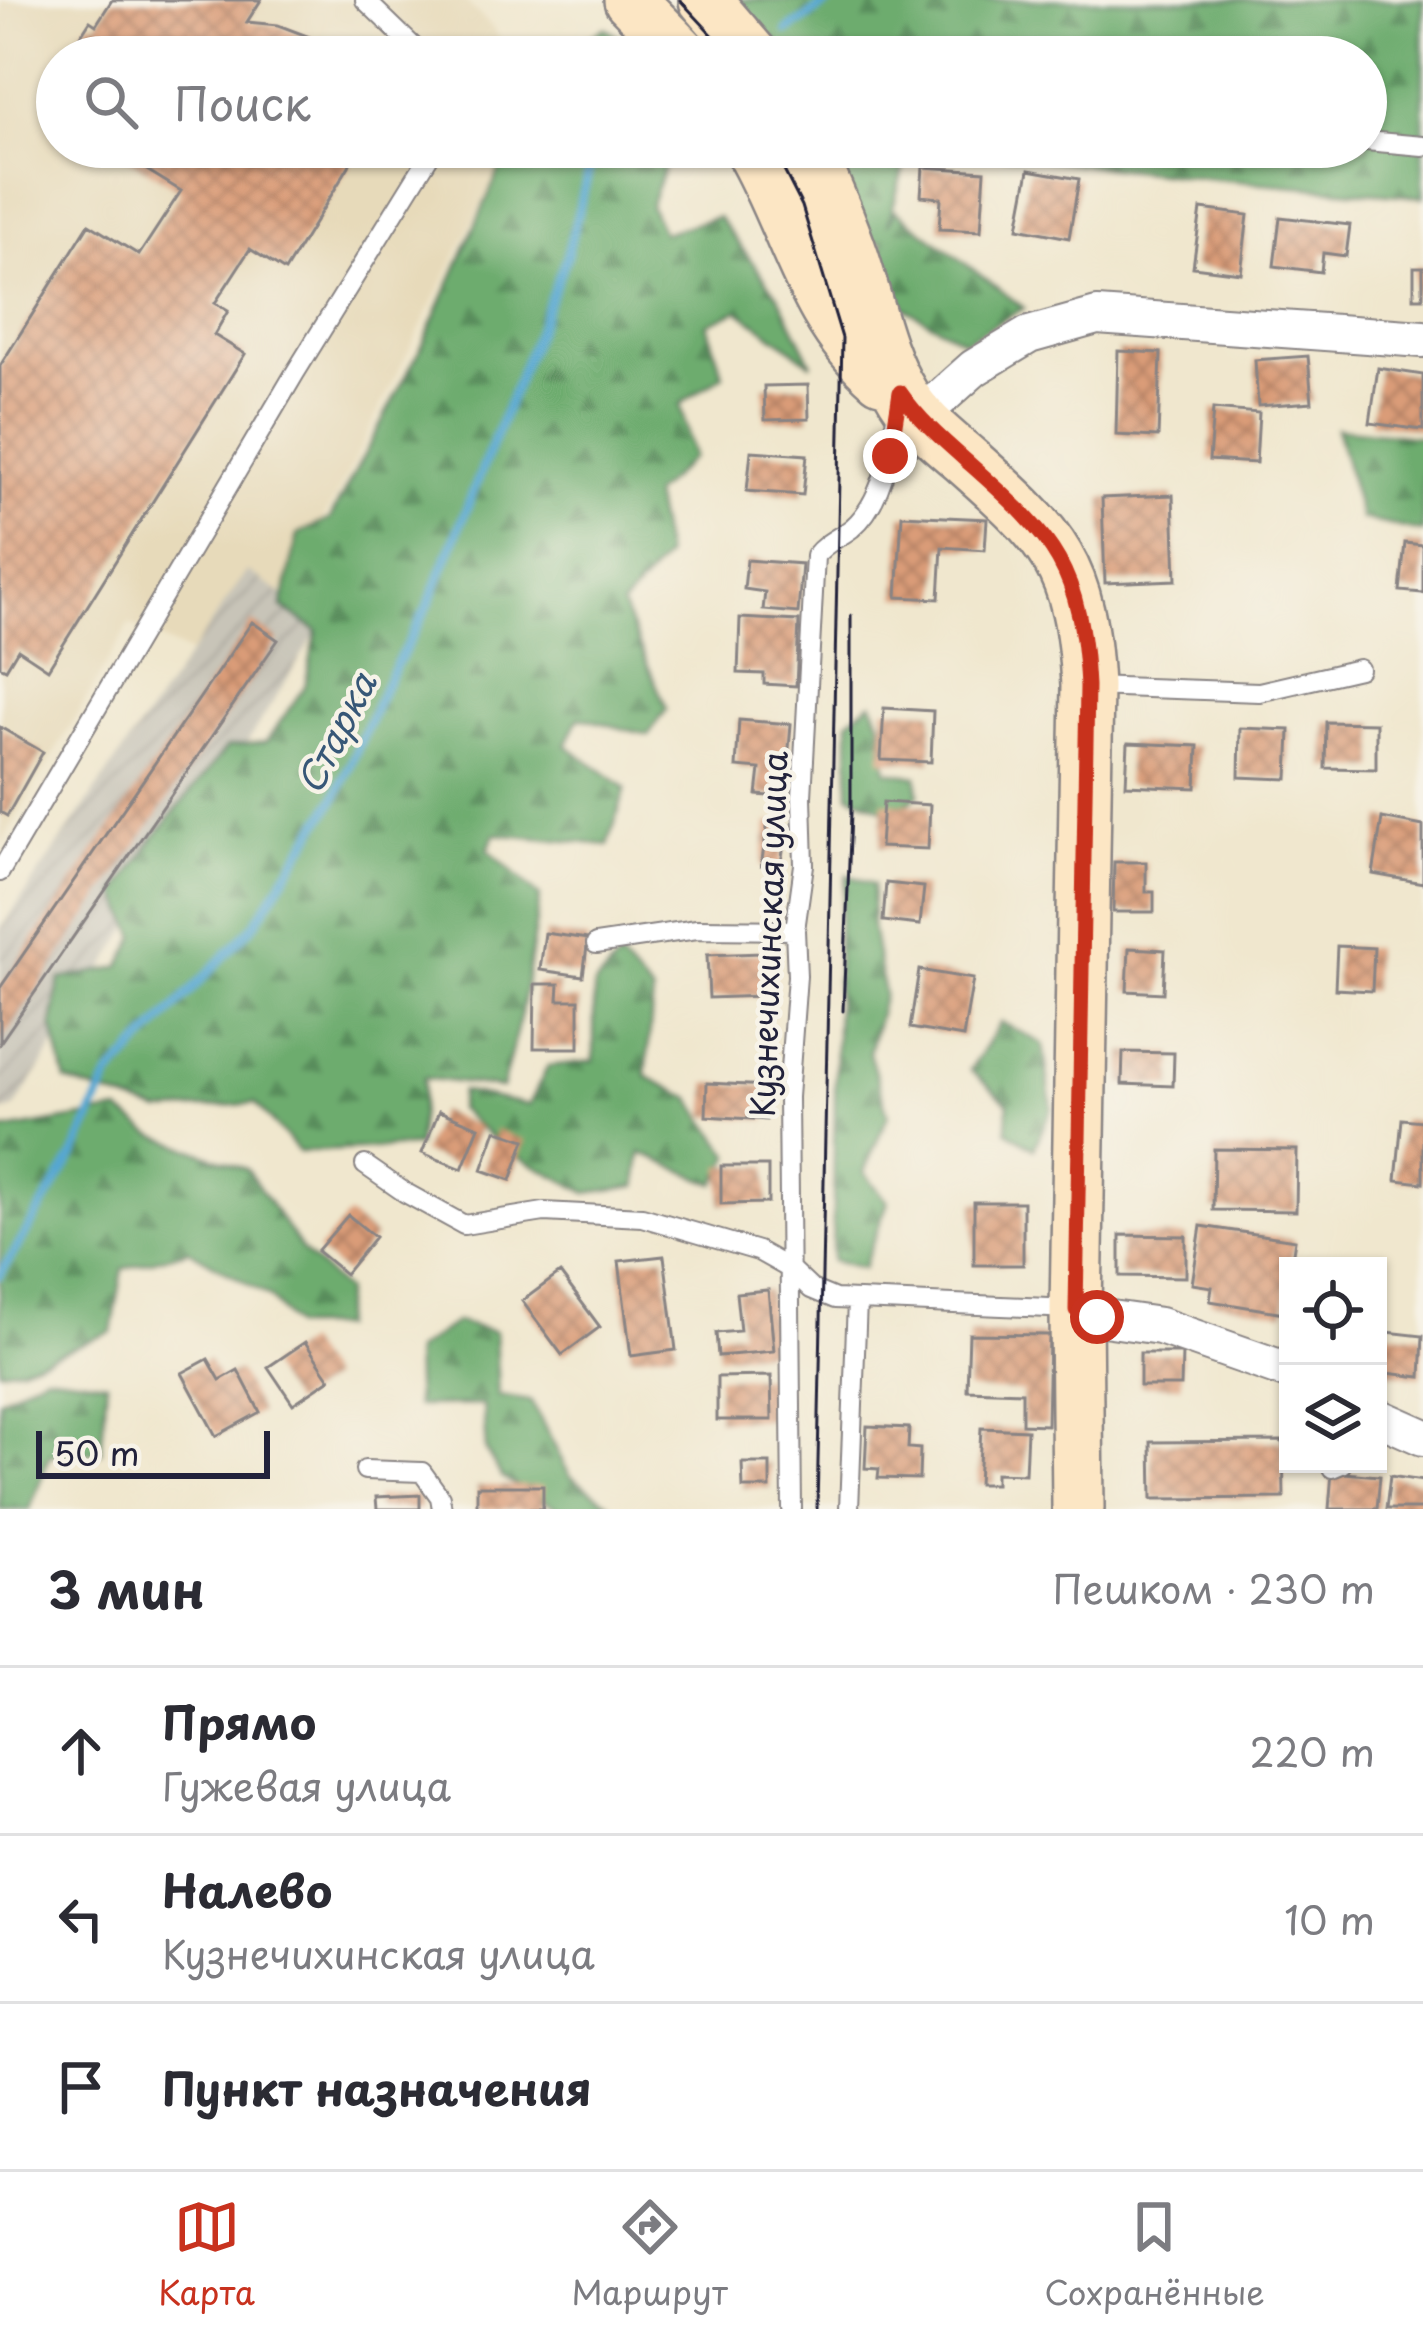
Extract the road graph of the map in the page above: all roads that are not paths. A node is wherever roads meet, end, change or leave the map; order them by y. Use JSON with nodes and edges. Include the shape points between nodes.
{"nodes":[{"id":1,"x":365,"y":0,"type":"edge"},
{"id":2,"x":630,"y":0,"type":"edge"},
{"id":3,"x":705,"y":0,"type":"edge"},
{"id":4,"x":402,"y":36,"type":"edge"},
{"id":5,"x":665,"y":36,"type":"edge"},
{"id":6,"x":736,"y":36,"type":"edge"},
{"id":7,"x":1387,"y":143,"type":"edge"},
{"id":8,"x":1423,"y":146,"type":"edge"},
{"id":9,"x":423,"y":168,"type":"edge"},
{"id":10,"x":760,"y":168,"type":"edge"},
{"id":11,"x":817,"y":168,"type":"edge"},
{"id":12,"x":1423,"y":339,"type":"edge"},
{"id":13,"x":909,"y":405,"type":"junction"},
{"id":14,"x":1359,"y":670,"type":"dead end"},
{"id":15,"x":1087,"y":686,"type":"junction"},
{"id":16,"x":0,"y":872,"type":"edge"},
{"id":17,"x":795,"y":930,"type":"junction"},
{"id":18,"x":596,"y":944,"type":"dead end"},
{"id":19,"x":365,"y":1165,"type":"dead end"},
{"id":20,"x":790,"y":1269,"type":"junction"},
{"id":21,"x":857,"y":1301,"type":"junction"},
{"id":22,"x":1076,"y":1310,"type":"junction"},
{"id":23,"x":1279,"y":1368,"type":"edge"},
{"id":24,"x":1387,"y":1423,"type":"edge"},
{"id":25,"x":1423,"y":1437,"type":"edge"},
{"id":26,"x":365,"y":1470,"type":"dead end"},
{"id":27,"x":442,"y":1509,"type":"edge"},
{"id":28,"x":792,"y":1509,"type":"edge"},
{"id":29,"x":849,"y":1509,"type":"edge"},
{"id":30,"x":1078,"y":1509,"type":"edge"}],
"edges":[{"from":1,"to":4,"type":"lane"},
{"from":2,"to":5,"type":"street"},
{"from":3,"to":6,"type":"street"},
{"from":7,"to":8,"type":"lane"},
{"from":9,"to":16,"type":"lane"},
{"from":10,"to":13,"type":"street","via":[[842,338]]},
{"from":11,"to":13,"type":"street"},
{"from":12,"to":13,"type":"street","via":[[1097,316],[1029,334]]},
{"from":13,"to":15,"type":"street","via":[[1048,538],[1084,632]]},
{"from":13,"to":17,"type":"lane","name":"Кузнечихинская улица","via":[[871,505],[815,556]]},
{"from":14,"to":15,"type":"lane","via":[[1259,692]]},
{"from":15,"to":22,"type":"street"},
{"from":17,"to":18,"type":"lane","via":[[697,929]]},
{"from":17,"to":20,"type":"lane","name":"Кузнечихинская улица"},
{"from":19,"to":20,"type":"lane","via":[[464,1225],[544,1212],[641,1217],[758,1251]]},
{"from":20,"to":21,"type":"lane","via":[[811,1289]]},
{"from":20,"to":28,"type":"lane","name":"Кузнечихинская улица"},
{"from":21,"to":22,"type":"lane"},
{"from":21,"to":29,"type":"lane"},
{"from":22,"to":23,"type":"street","via":[[1160,1326]]},
{"from":22,"to":30,"type":"street"},
{"from":24,"to":25,"type":"street"},
{"from":26,"to":27,"type":"lane","via":[[422,1472]]}]}
